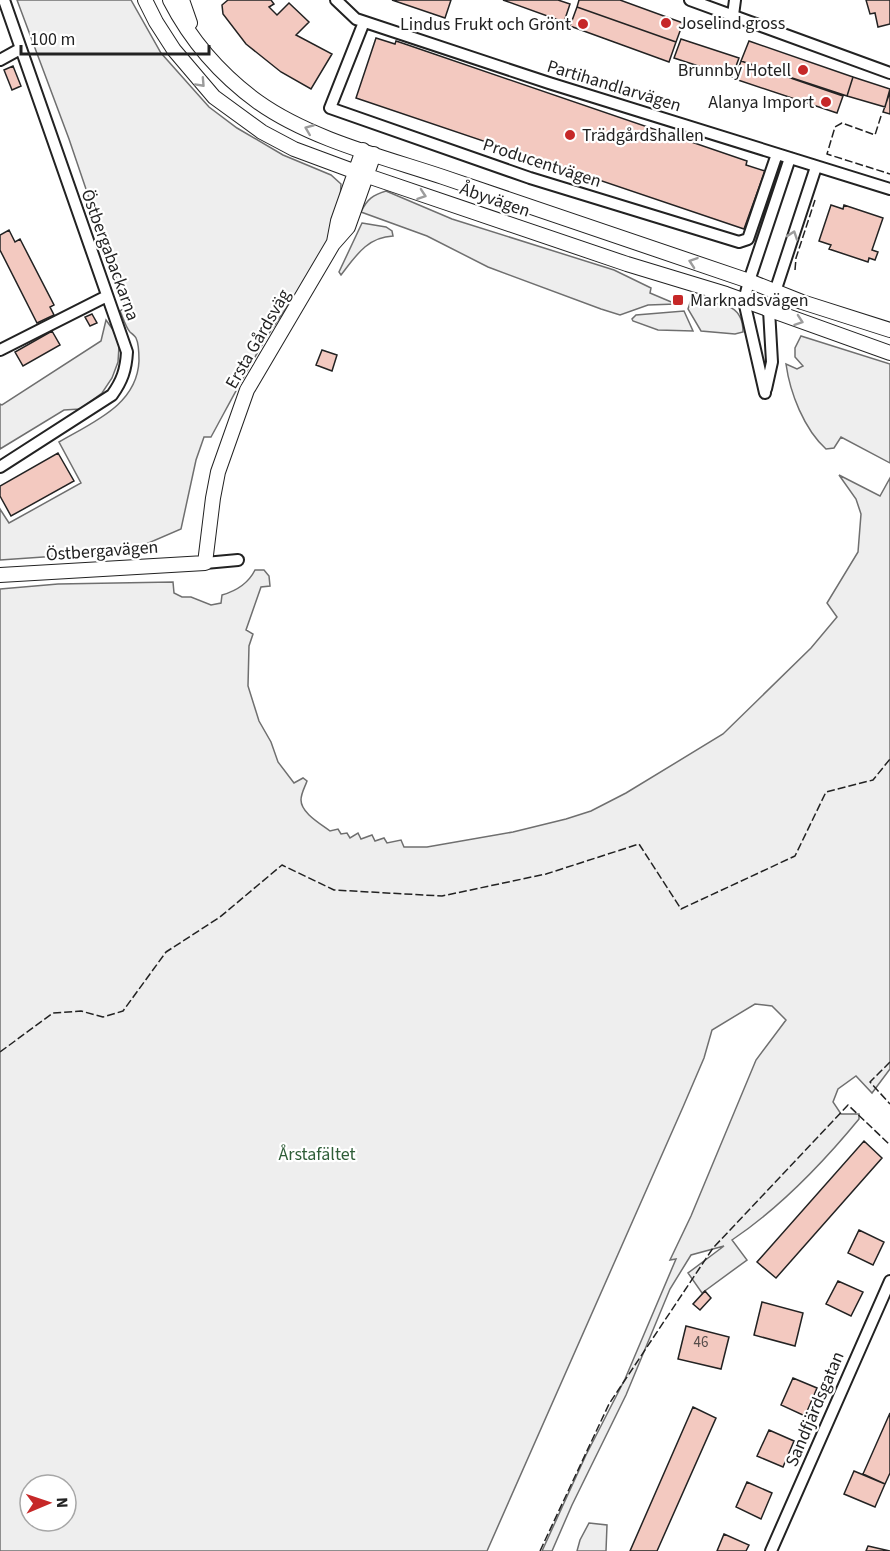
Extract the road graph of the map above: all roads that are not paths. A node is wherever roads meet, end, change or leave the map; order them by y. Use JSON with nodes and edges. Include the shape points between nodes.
{"nodes":[{"id":1,"x":4,"y":0,"type":"edge"},
{"id":2,"x":145,"y":0,"type":"edge"},
{"id":3,"x":170,"y":0,"type":"edge"},
{"id":4,"x":182,"y":0,"type":"edge"},
{"id":5,"x":336,"y":0,"type":"edge"},
{"id":6,"x":690,"y":0,"type":"edge"},
{"id":7,"x":735,"y":0,"type":"edge"},
{"id":8,"x":703,"y":2,"type":"edge"},
{"id":9,"x":733,"y":15,"type":"junction"},
{"id":10,"x":364,"y":22,"type":"junction"},
{"id":11,"x":193,"y":37,"type":"junction"},
{"id":12,"x":20,"y":49,"type":"junction"},
{"id":13,"x":0,"y":60,"type":"edge"},
{"id":14,"x":890,"y":73,"type":"edge"},
{"id":15,"x":368,"y":152,"type":"junction"},
{"id":16,"x":777,"y":154,"type":"junction"},
{"id":17,"x":790,"y":158,"type":"junction"},
{"id":18,"x":816,"y":167,"type":"junction"},
{"id":19,"x":362,"y":174,"type":"junction"},
{"id":20,"x":890,"y":189,"type":"edge"},
{"id":21,"x":749,"y":281,"type":"junction"},
{"id":22,"x":774,"y":291,"type":"junction"},
{"id":23,"x":107,"y":296,"type":"junction"},
{"id":24,"x":744,"y":301,"type":"junction"},
{"id":25,"x":769,"y":310,"type":"junction"},
{"id":26,"x":890,"y":330,"type":"edge"},
{"id":27,"x":0,"y":350,"type":"edge"},
{"id":28,"x":890,"y":353,"type":"edge"},
{"id":29,"x":0,"y":467,"type":"edge"},
{"id":30,"x":238,"y":560,"type":"dead end"},
{"id":31,"x":206,"y":563,"type":"junction"},
{"id":32,"x":0,"y":575,"type":"edge"},
{"id":33,"x":890,"y":1281,"type":"edge"},
{"id":34,"x":771,"y":1551,"type":"edge"}],
"edges":[{"from":1,"to":12,"type":"street","name":"Östbergabackarna"},
{"from":2,"to":19,"type":"street","name":"Åbyvägen","one_way":true,"via":[[180,58],[214,97],[237,116],[294,149]]},
{"from":3,"to":11,"type":"street","name":"Åbyvägen"},
{"from":4,"to":11,"type":"street"},
{"from":5,"to":10,"type":"street","name":"Partihandlarvägen"},
{"from":6,"to":8,"type":"street"},
{"from":7,"to":9,"type":"street"},
{"from":8,"to":9,"type":"street"},
{"from":9,"to":14,"type":"street"},
{"from":10,"to":16,"type":"street","name":"Partihandlarvägen"},
{"from":10,"to":16,"type":"street","name":"Producentvägen","via":[[330,108],[530,178],[739,242],[748,238]]},
{"from":15,"to":11,"type":"street","name":"Åbyvägen","one_way":true,"via":[[288,121],[259,102],[208,58]]},
{"from":12,"to":13,"type":"street"},
{"from":12,"to":23,"type":"street","name":"Östbergabackarna"},
{"from":15,"to":19,"type":"street","name":"Ersta Gårdsväg"},
{"from":21,"to":15,"type":"street","name":"Åbyvägen","one_way":true},
{"from":16,"to":17,"type":"street","name":"Partihandlarvägen"},
{"from":17,"to":18,"type":"street","name":"Partihandlarvägen"},
{"from":17,"to":21,"type":"street"},
{"from":18,"to":20,"type":"street","name":"Partihandlarvägen"},
{"from":22,"to":18,"type":"street","one_way":true},
{"from":19,"to":24,"type":"street","name":"Åbyvägen","one_way":true},
{"from":19,"to":31,"type":"street","name":"Ersta Gårdsväg","via":[[333,244],[247,390],[218,472]]},
{"from":21,"to":22,"type":"street","name":"Åbyvägen"},
{"from":21,"to":24,"type":"street"},
{"from":22,"to":25,"type":"street"},
{"from":22,"to":26,"type":"street","name":"Åbyvägen"},
{"from":23,"to":27,"type":"street"},
{"from":23,"to":29,"type":"street","name":"Östbergabackarna","via":[[127,352],[122,381],[112,395]]},
{"from":24,"to":25,"type":"street","name":"Åbyvägen"},
{"from":24,"to":25,"type":"street","via":[[765,393],[772,362]]},
{"from":25,"to":28,"type":"street","name":"Åbyvägen","one_way":true},
{"from":30,"to":31,"type":"street"},
{"from":31,"to":32,"type":"street","name":"Östbergavägen"},
{"from":33,"to":34,"type":"street","name":"Sandfjärdsgatan"}]}
